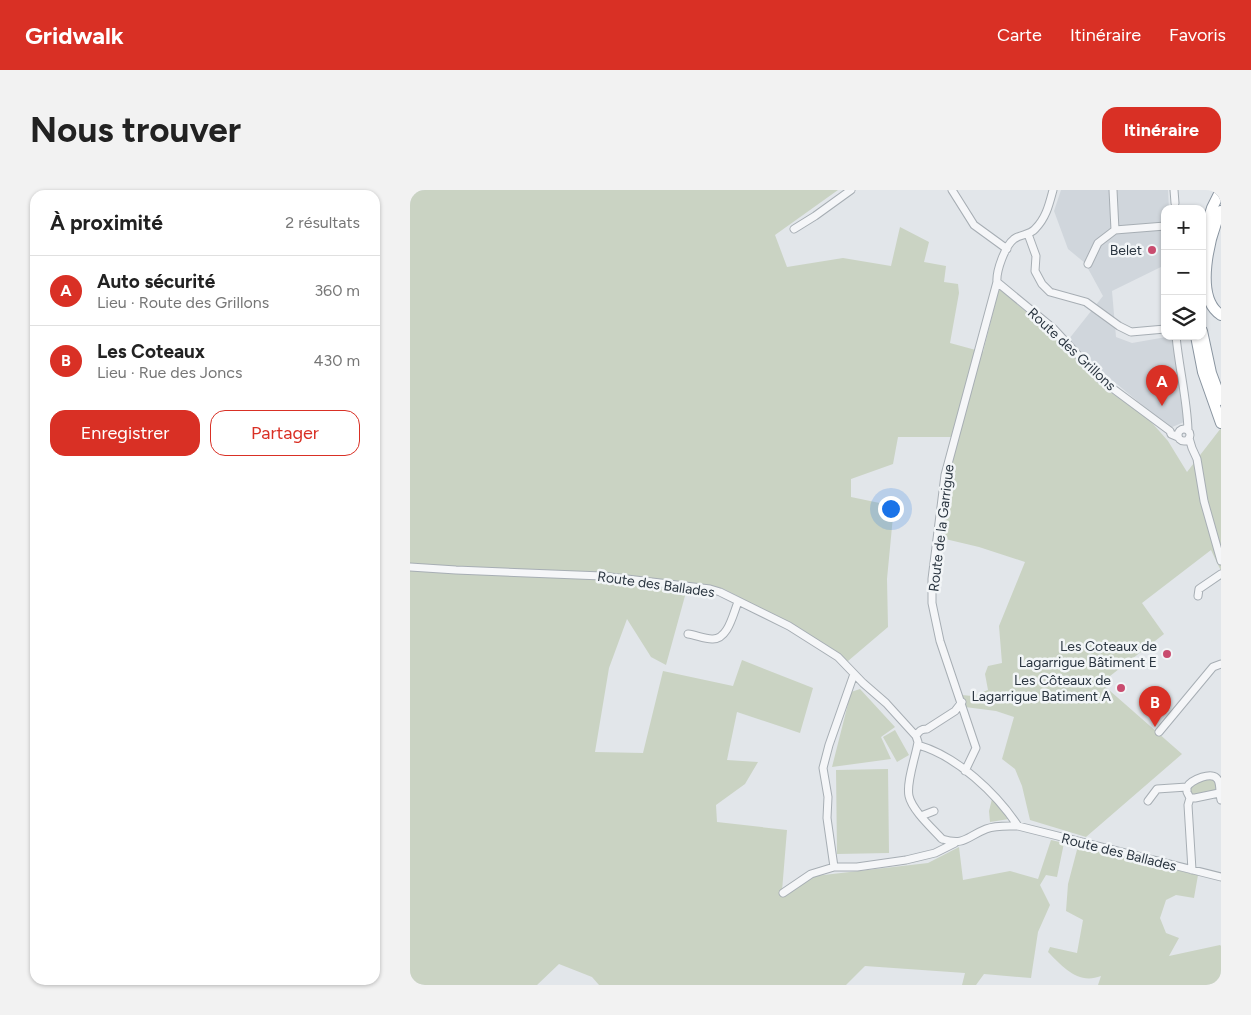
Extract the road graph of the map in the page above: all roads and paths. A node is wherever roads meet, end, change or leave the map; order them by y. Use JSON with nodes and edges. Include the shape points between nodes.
{"nodes":[{"id":1,"x":851,"y":190,"type":"edge"},
{"id":2,"x":952,"y":190,"type":"edge"},
{"id":3,"x":1053,"y":190,"type":"edge"},
{"id":4,"x":1113,"y":190,"type":"edge"},
{"id":5,"x":1174,"y":190,"type":"edge"},
{"id":6,"x":1221,"y":190,"type":"edge"},
{"id":7,"x":1221,"y":203,"type":"edge"},
{"id":8,"x":1176,"y":205,"type":"edge"},
{"id":9,"x":1221,"y":210,"type":"edge"},
{"id":10,"x":1161,"y":226,"type":"edge"},
{"id":11,"x":1206,"y":226,"type":"edge"},
{"id":12,"x":794,"y":229,"type":"dead end"},
{"id":13,"x":1115,"y":230,"type":"junction"},
{"id":14,"x":1028,"y":234,"type":"junction"},
{"id":15,"x":1007,"y":249,"type":"junction"},
{"id":16,"x":1205,"y":250,"type":"edge"},
{"id":17,"x":1088,"y":264,"type":"dead end"},
{"id":18,"x":997,"y":282,"type":"junction"},
{"id":19,"x":1221,"y":315,"type":"edge"},
{"id":20,"x":1161,"y":329,"type":"edge"},
{"id":21,"x":1177,"y":340,"type":"edge"},
{"id":22,"x":1197,"y":340,"type":"edge"},
{"id":23,"x":1204,"y":340,"type":"edge"},
{"id":24,"x":1221,"y":400,"type":"edge"},
{"id":25,"x":1221,"y":423,"type":"edge"},
{"id":26,"x":1183,"y":434,"type":"junction"},
{"id":27,"x":1221,"y":561,"type":"edge"},
{"id":28,"x":410,"y":567,"type":"edge"},
{"id":29,"x":1221,"y":574,"type":"edge"},
{"id":30,"x":1198,"y":596,"type":"dead end"},
{"id":31,"x":738,"y":602,"type":"junction"},
{"id":32,"x":688,"y":634,"type":"dead end"},
{"id":33,"x":1221,"y":664,"type":"edge"},
{"id":34,"x":854,"y":674,"type":"junction"},
{"id":35,"x":863,"y":683,"type":"junction"},
{"id":36,"x":849,"y":689,"type":"junction"},
{"id":37,"x":962,"y":702,"type":"junction"},
{"id":38,"x":1160,"y":732,"type":"dead end"},
{"id":39,"x":916,"y":736,"type":"junction"},
{"id":40,"x":918,"y":745,"type":"junction"},
{"id":41,"x":965,"y":771,"type":"junction"},
{"id":42,"x":1218,"y":776,"type":"edge"},
{"id":43,"x":1187,"y":787,"type":"junction"},
{"id":44,"x":1220,"y":796,"type":"edge"},
{"id":45,"x":1190,"y":798,"type":"junction"},
{"id":46,"x":1148,"y":801,"type":"dead end"},
{"id":47,"x":934,"y":810,"type":"dead end"},
{"id":48,"x":921,"y":816,"type":"junction"},
{"id":49,"x":1018,"y":826,"type":"junction"},
{"id":50,"x":942,"y":839,"type":"junction"},
{"id":51,"x":955,"y":843,"type":"junction"},
{"id":52,"x":935,"y":853,"type":"junction"},
{"id":53,"x":834,"y":867,"type":"junction"},
{"id":54,"x":1192,"y":870,"type":"junction"},
{"id":55,"x":1221,"y":877,"type":"edge"},
{"id":56,"x":784,"y":892,"type":"dead end"}],
"edges":[{"from":1,"to":12,"type":"street"},
{"from":2,"to":15,"type":"street","via":[[974,225]]},
{"from":3,"to":14,"type":"street","via":[[1046,214]]},
{"from":4,"to":13,"type":"street"},
{"from":5,"to":8,"type":"street"},
{"from":6,"to":11,"type":"highway"},
{"from":7,"to":16,"type":"highway"},
{"from":9,"to":19,"type":"highway","via":[[1209,248],[1206,279],[1210,303]]},
{"from":10,"to":13,"type":"street"},
{"from":13,"to":17,"type":"street","via":[[1098,244]]},
{"from":14,"to":15,"type":"street","via":[[1016,238]]},
{"from":14,"to":20,"type":"street","via":[[1036,256],[1035,271],[1050,292],[1086,302],[1131,332]]},
{"from":15,"to":18,"type":"street","via":[[996,274]]},
{"from":18,"to":26,"type":"street","name":"Route des Grillons","via":[[1054,329],[1100,379],[1171,434]]},
{"from":18,"to":37,"type":"street","name":"Route de la Garrigue","via":[[945,475],[932,579],[932,602],[940,640]]},
{"from":21,"to":26,"type":"street","via":[[1188,419]]},
{"from":22,"to":25,"type":"highway","via":[[1203,372]]},
{"from":23,"to":24,"type":"highway"},
{"from":26,"to":27,"type":"street","name":"Route des Grillons","via":[[1197,459],[1204,501]]},
{"from":28,"to":31,"type":"street","name":"Route des Ballades","via":[[641,580],[710,589]]},
{"from":29,"to":30,"type":"street","via":[[1199,589]]},
{"from":31,"to":32,"type":"street","via":[[721,637],[713,640]]},
{"from":31,"to":34,"type":"street","name":"Route des Ballades","via":[[818,644],[838,657]]},
{"from":33,"to":38,"type":"street","via":[[1212,667]]},
{"from":34,"to":35,"type":"street","name":"Route des Ballades"},
{"from":34,"to":36,"type":"street"},
{"from":35,"to":36,"type":"street"},
{"from":35,"to":39,"type":"street","name":"Route des Ballades"},
{"from":36,"to":53,"type":"street","via":[[823,768]]},
{"from":37,"to":39,"type":"street","via":[[955,711],[927,728],[922,737]]},
{"from":37,"to":41,"type":"street","name":"Route de la Garrigue","via":[[976,748]]},
{"from":39,"to":40,"type":"street","name":"Route des Ballades"},
{"from":40,"to":41,"type":"street","via":[[945,757]]},
{"from":40,"to":48,"type":"street","name":"Route des Ballades","via":[[908,796]]},
{"from":41,"to":49,"type":"street","via":[[994,795]]},
{"from":42,"to":43,"type":"street","via":[[1194,780]]},
{"from":42,"to":44,"type":"street"},
{"from":43,"to":45,"type":"street"},
{"from":43,"to":46,"type":"street","via":[[1157,789]]},
{"from":44,"to":45,"type":"street"},
{"from":45,"to":54,"type":"street"},
{"from":47,"to":48,"type":"street"},
{"from":48,"to":50,"type":"street","name":"Route des Ballades"},
{"from":49,"to":51,"type":"street","name":"Route des Ballades","via":[[987,828]]},
{"from":49,"to":54,"type":"street","name":"Route des Ballades"},
{"from":50,"to":51,"type":"street"},
{"from":50,"to":52,"type":"street","via":[[942,847]]},
{"from":51,"to":52,"type":"street","name":"Route des Ballades"},
{"from":52,"to":53,"type":"street","name":"Route des Ballades","via":[[857,867]]},
{"from":53,"to":56,"type":"street","name":"Route des Ballades","via":[[811,874]]},
{"from":54,"to":55,"type":"street","name":"Route des Ballades"}]}
